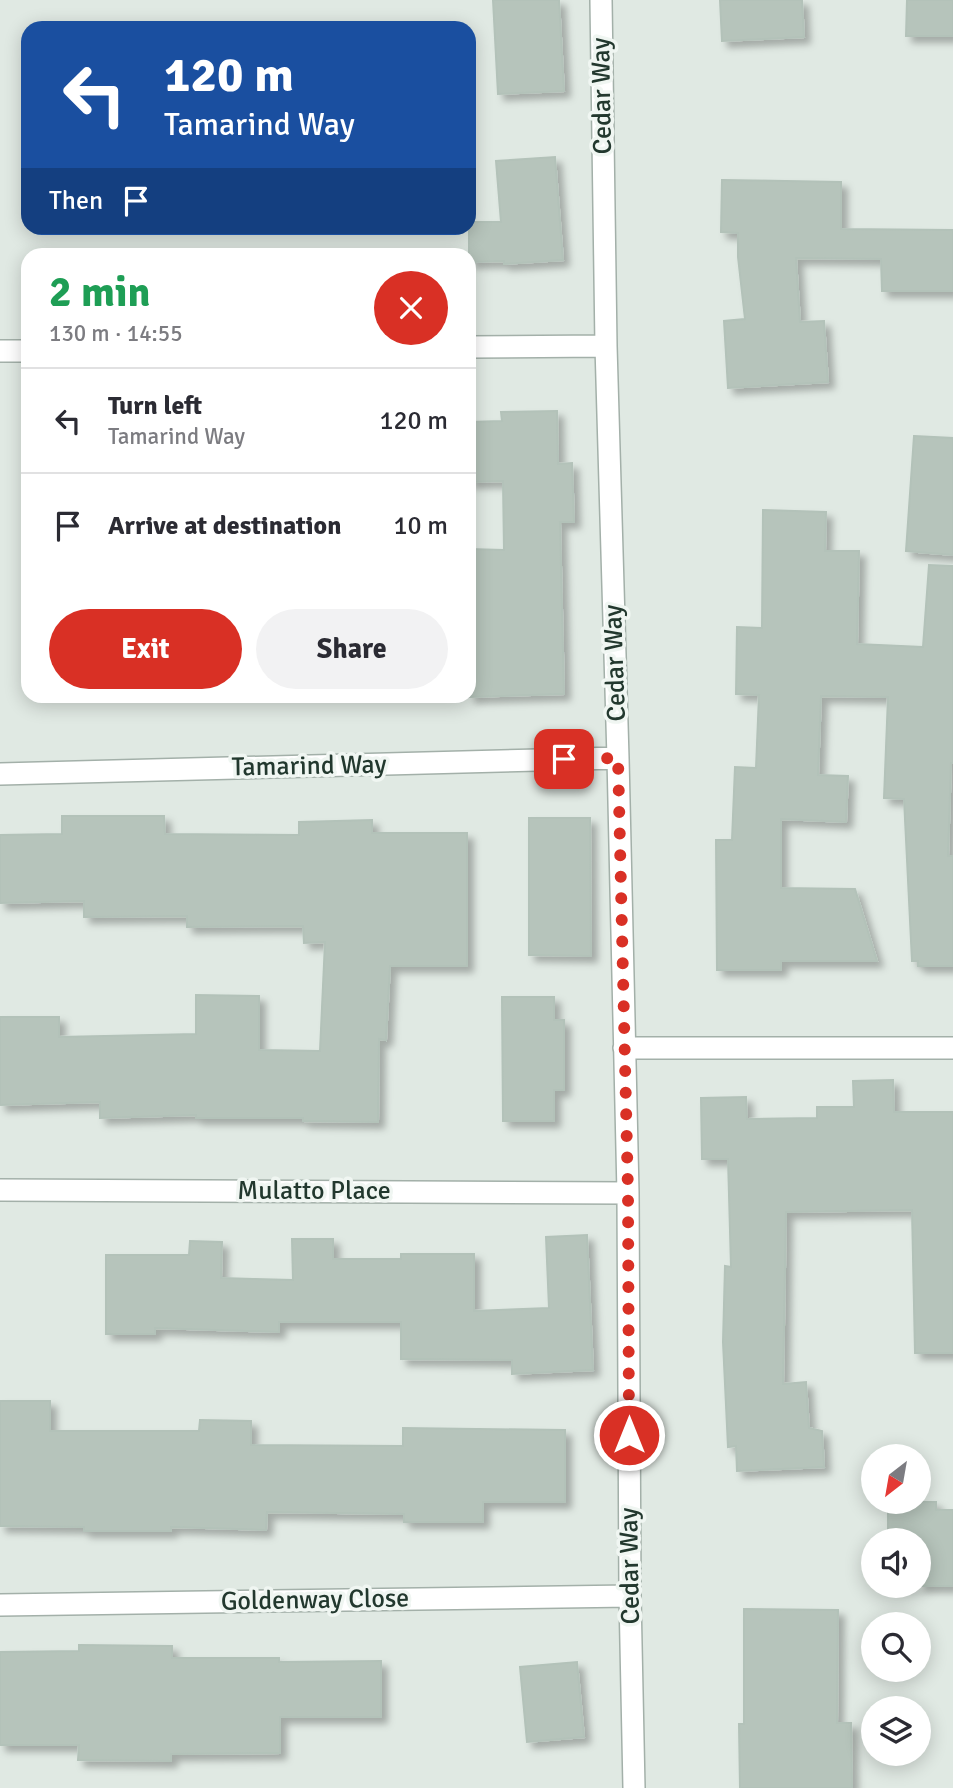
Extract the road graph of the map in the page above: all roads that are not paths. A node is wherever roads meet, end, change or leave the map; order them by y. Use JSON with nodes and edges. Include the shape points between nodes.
{"nodes":[{"id":1,"x":601,"y":0,"type":"edge"},
{"id":2,"x":606,"y":346,"type":"junction"},
{"id":3,"x":476,"y":347,"type":"edge"},
{"id":4,"x":0,"y":351,"type":"edge"},
{"id":5,"x":21,"y":351,"type":"edge"},
{"id":6,"x":618,"y":758,"type":"junction"},
{"id":7,"x":0,"y":774,"type":"edge"},
{"id":8,"x":624,"y":1048,"type":"junction"},
{"id":9,"x":953,"y":1048,"type":"edge"},
{"id":10,"x":0,"y":1189,"type":"edge"},
{"id":11,"x":628,"y":1193,"type":"junction"},
{"id":12,"x":630,"y":1596,"type":"junction"},
{"id":13,"x":0,"y":1605,"type":"edge"},
{"id":14,"x":634,"y":1788,"type":"edge"}],
"edges":[{"from":1,"to":2,"type":"street","name":"Cedar Way"},
{"from":2,"to":3,"type":"street"},
{"from":2,"to":6,"type":"street","name":"Cedar Way"},
{"from":4,"to":5,"type":"street"},
{"from":6,"to":7,"type":"street","name":"Tamarind Way"},
{"from":6,"to":8,"type":"street","name":"Cedar Way"},
{"from":8,"to":9,"type":"street"},
{"from":8,"to":11,"type":"street","name":"Cedar Way"},
{"from":10,"to":11,"type":"street","name":"Mulatto Place"},
{"from":11,"to":12,"type":"street","name":"Cedar Way"},
{"from":12,"to":13,"type":"street","name":"Goldenway Close"},
{"from":12,"to":14,"type":"street","name":"Cedar Way"}]}
